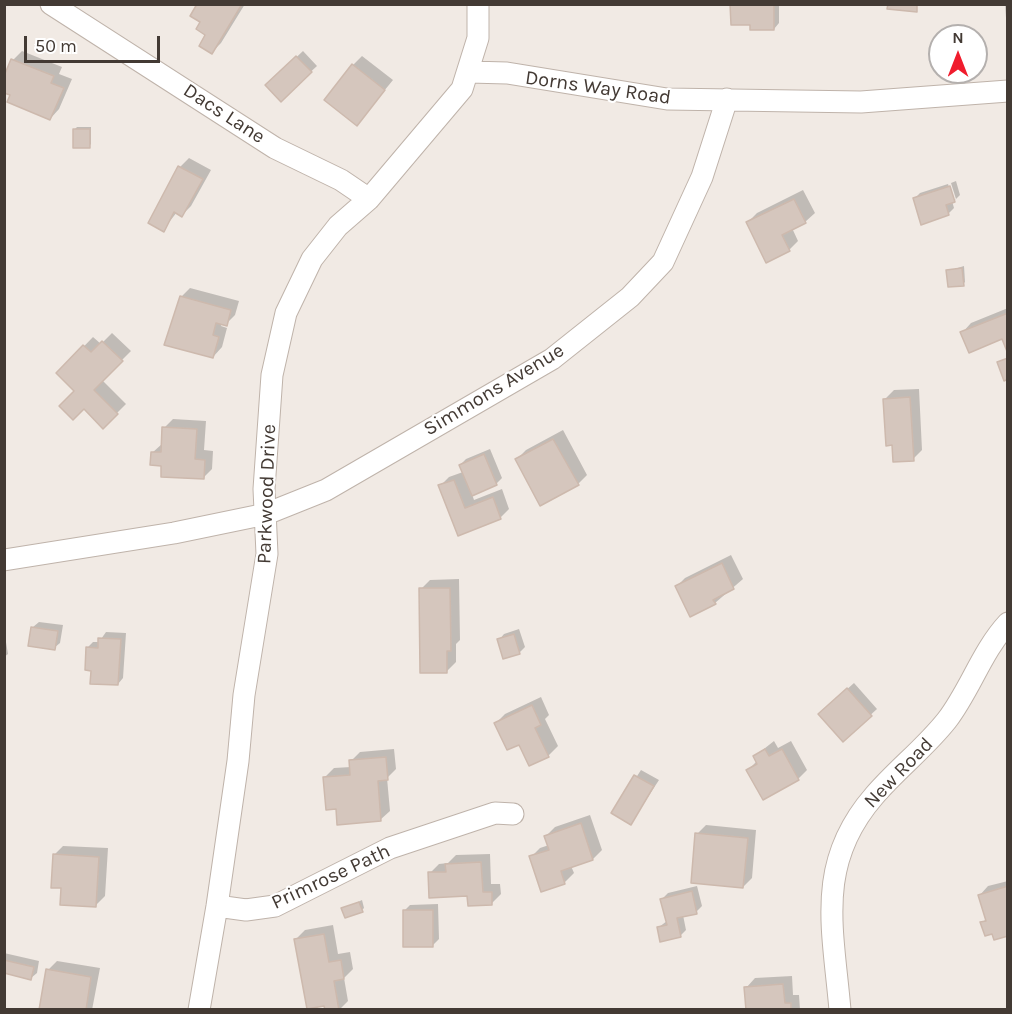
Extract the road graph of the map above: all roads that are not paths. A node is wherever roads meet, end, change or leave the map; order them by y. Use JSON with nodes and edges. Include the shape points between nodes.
{"nodes":[{"id":1,"x":51,"y":4,"type":"edge"},
{"id":2,"x":478,"y":4,"type":"edge"},
{"id":3,"x":469,"y":72,"type":"junction"},
{"id":4,"x":1008,"y":91,"type":"edge"},
{"id":5,"x":727,"y":99,"type":"junction"},
{"id":6,"x":369,"y":199,"type":"junction"},
{"id":7,"x":267,"y":514,"type":"junction"},
{"id":8,"x":4,"y":560,"type":"edge"},
{"id":9,"x":1008,"y":623,"type":"edge"},
{"id":10,"x":513,"y":814,"type":"dead end"},
{"id":11,"x":217,"y":906,"type":"junction"},
{"id":12,"x":199,"y":1010,"type":"edge"},
{"id":13,"x":840,"y":1010,"type":"edge"}],
"edges":[{"from":1,"to":6,"type":"street","name":"Dacs Lane","via":[[275,148],[341,180]]},
{"from":2,"to":3,"type":"street","name":"Parkwood Drive","via":[[478,38]]},
{"from":3,"to":5,"type":"street","name":"Dorns Way Road","via":[[507,73],[667,99]]},
{"from":3,"to":6,"type":"street","name":"Parkwood Drive","via":[[445,112]]},
{"from":4,"to":5,"type":"street","via":[[861,102]]},
{"from":5,"to":7,"type":"street","name":"Simmons Avenue","via":[[702,177],[675,241],[663,262],[630,297],[552,359],[326,490]]},
{"from":6,"to":7,"type":"street","name":"Parkwood Drive","via":[[338,226],[312,258],[286,313],[272,375],[264,489]]},
{"from":7,"to":8,"type":"street","name":"Simmons Avenue"},
{"from":7,"to":11,"type":"street","name":"Parkwood Drive","via":[[267,554]]},
{"from":9,"to":13,"type":"street","name":"New Road","via":[[955,710],[930,741],[873,797],[842,847],[831,903]]},
{"from":10,"to":11,"type":"street","name":"Primrose Path","via":[[495,813],[390,848],[275,906],[246,910]]},
{"from":11,"to":12,"type":"street","name":"Parkwood Drive"}]}
